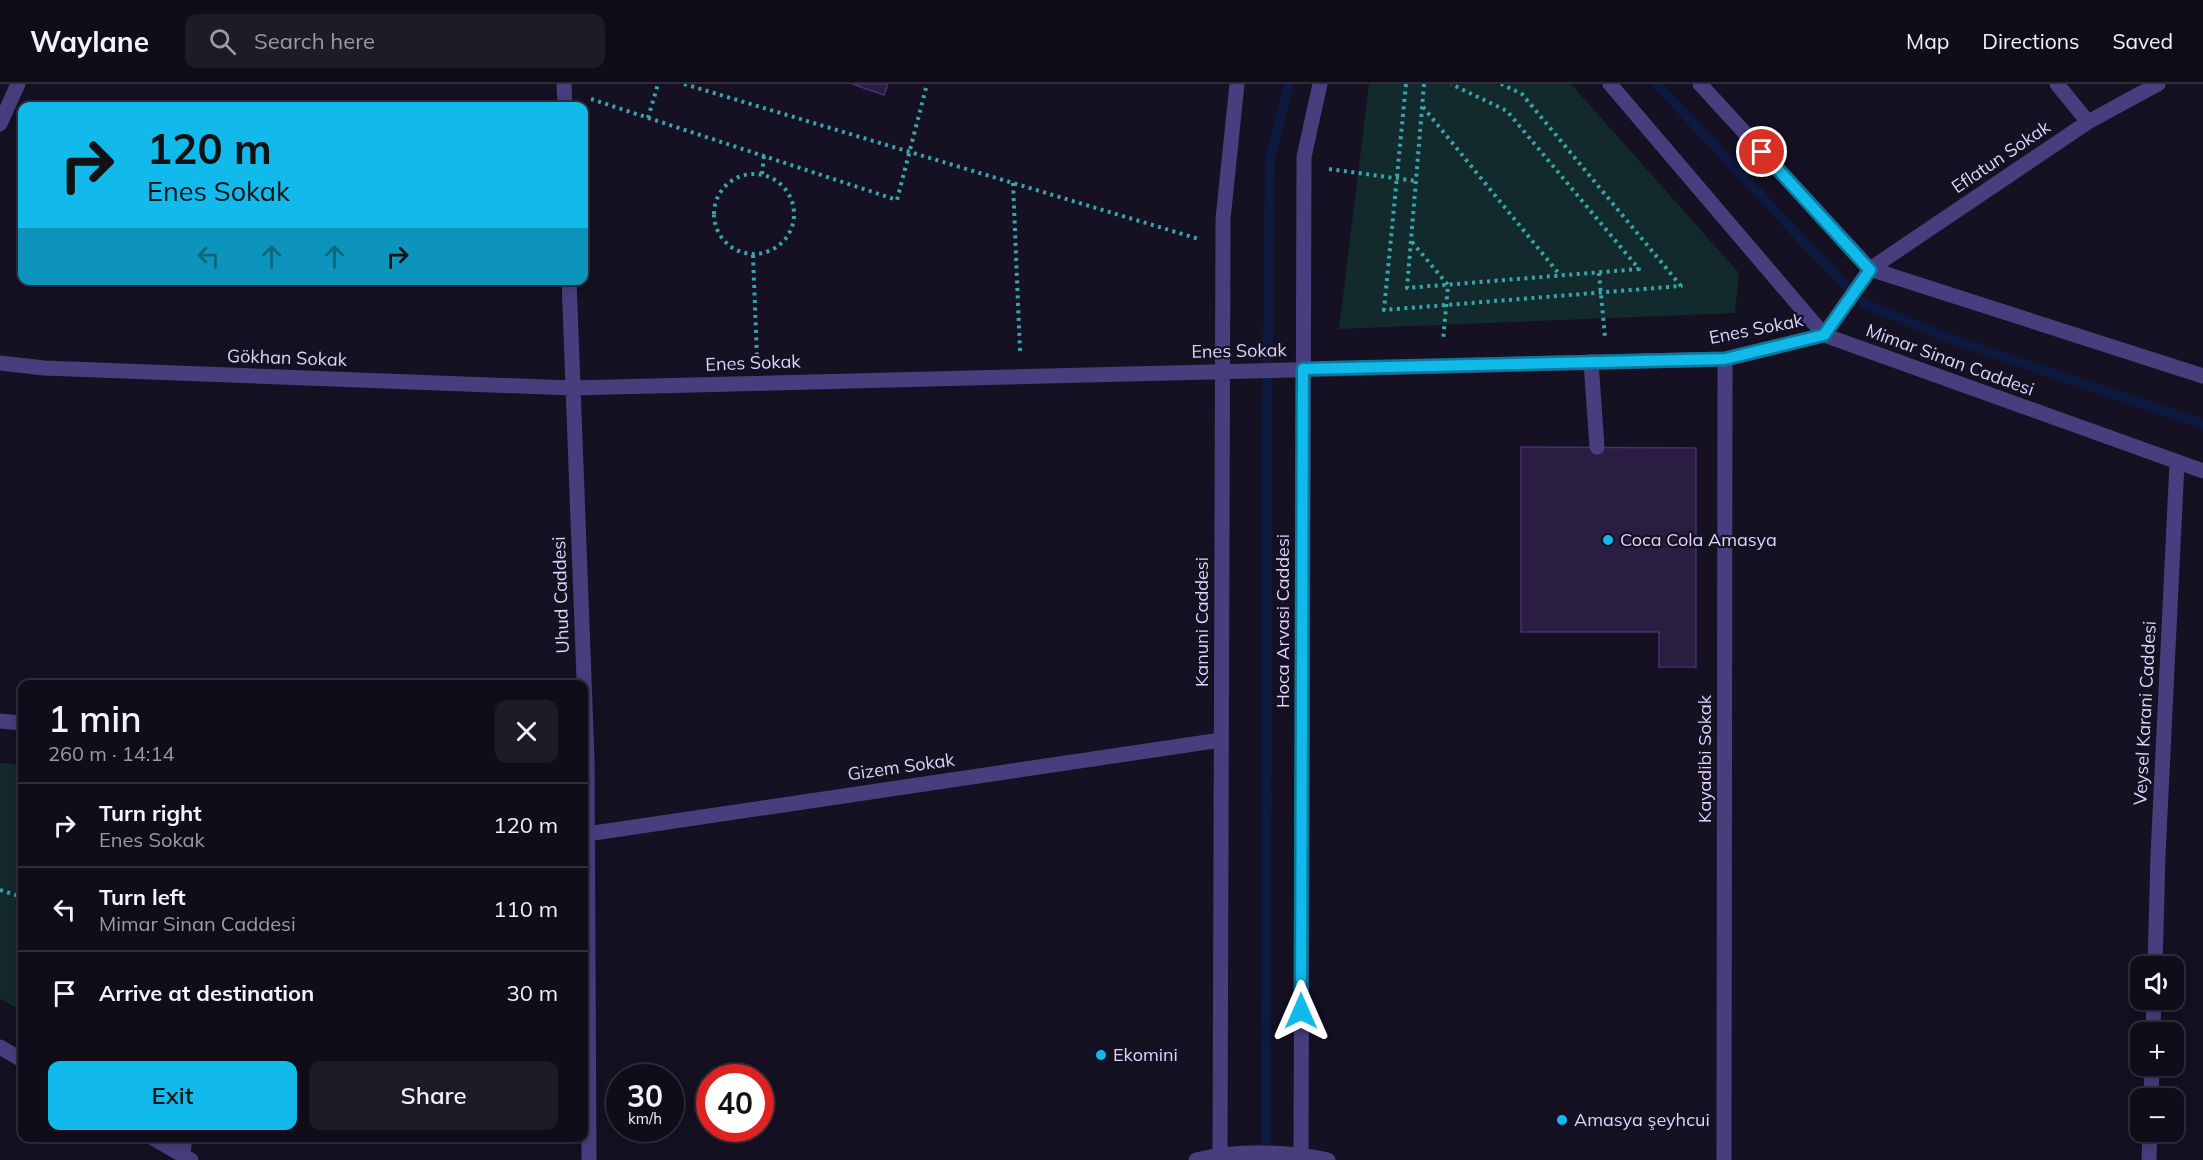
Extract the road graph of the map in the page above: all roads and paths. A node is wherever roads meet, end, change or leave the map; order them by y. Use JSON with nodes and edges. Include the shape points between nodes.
{"nodes":[{"id":1,"x":18,"y":84,"type":"edge"},
{"id":2,"x":658,"y":84,"type":"edge"},
{"id":3,"x":684,"y":84,"type":"edge"},
{"id":4,"x":927,"y":84,"type":"edge"},
{"id":5,"x":1237,"y":84,"type":"edge"},
{"id":6,"x":1320,"y":84,"type":"edge"},
{"id":7,"x":1406,"y":84,"type":"edge"},
{"id":8,"x":1424,"y":84,"type":"edge"},
{"id":9,"x":1451,"y":84,"type":"edge"},
{"id":10,"x":1502,"y":84,"type":"edge"},
{"id":11,"x":1610,"y":84,"type":"edge"},
{"id":12,"x":1700,"y":84,"type":"edge"},
{"id":13,"x":2056,"y":84,"type":"edge"},
{"id":14,"x":2158,"y":84,"type":"edge"},
{"id":15,"x":564,"y":94,"type":"edge"},
{"id":16,"x":1422,"y":107,"type":"junction"},
{"id":17,"x":648,"y":117,"type":"junction"},
{"id":18,"x":2088,"y":122,"type":"junction"},
{"id":19,"x":0,"y":124,"type":"edge"},
{"id":20,"x":909,"y":152,"type":"junction"},
{"id":21,"x":764,"y":156,"type":"junction"},
{"id":22,"x":1304,"y":165,"type":"junction"},
{"id":23,"x":762,"y":174,"type":"junction"},
{"id":24,"x":1397,"y":178,"type":"junction"},
{"id":25,"x":1416,"y":181,"type":"junction"},
{"id":26,"x":1013,"y":183,"type":"junction"},
{"id":27,"x":1411,"y":241,"type":"junction"},
{"id":28,"x":1223,"y":246,"type":"junction"},
{"id":29,"x":753,"y":255,"type":"junction"},
{"id":30,"x":1870,"y":270,"type":"junction"},
{"id":31,"x":1599,"y":272,"type":"junction"},
{"id":32,"x":1560,"y":276,"type":"junction"},
{"id":33,"x":569,"y":285,"type":"edge"},
{"id":34,"x":1448,"y":285,"type":"junction"},
{"id":35,"x":1601,"y":292,"type":"junction"},
{"id":36,"x":1446,"y":305,"type":"junction"},
{"id":37,"x":1824,"y":335,"type":"junction"},
{"id":38,"x":1725,"y":359,"type":"junction"},
{"id":39,"x":1608,"y":361,"type":"junction"},
{"id":40,"x":1591,"y":362,"type":"junction"},
{"id":41,"x":0,"y":363,"type":"edge"},
{"id":42,"x":1442,"y":366,"type":"junction"},
{"id":43,"x":1303,"y":369,"type":"junction"},
{"id":44,"x":1222,"y":370,"type":"junction"},
{"id":45,"x":1021,"y":376,"type":"junction"},
{"id":46,"x":2203,"y":376,"type":"edge"},
{"id":47,"x":757,"y":383,"type":"junction"},
{"id":48,"x":572,"y":388,"type":"junction"},
{"id":49,"x":1597,"y":447,"type":"dead end"},
{"id":50,"x":2177,"y":463,"type":"junction"},
{"id":51,"x":2203,"y":471,"type":"edge"},
{"id":52,"x":582,"y":680,"type":"edge"},
{"id":53,"x":0,"y":721,"type":"edge"},
{"id":54,"x":18,"y":723,"type":"edge"},
{"id":55,"x":1221,"y":740,"type":"junction"},
{"id":56,"x":588,"y":834,"type":"edge"},
{"id":57,"x":0,"y":890,"type":"edge"},
{"id":58,"x":18,"y":896,"type":"edge"},
{"id":59,"x":2155,"y":956,"type":"edge"},
{"id":60,"x":588,"y":997,"type":"edge"},
{"id":61,"x":0,"y":1047,"type":"edge"},
{"id":62,"x":18,"y":1058,"type":"edge"},
{"id":63,"x":160,"y":1142,"type":"edge"},
{"id":64,"x":185,"y":1142,"type":"edge"},
{"id":65,"x":2150,"y":1142,"type":"edge"},
{"id":66,"x":1220,"y":1157,"type":"edge"},
{"id":67,"x":1301,"y":1157,"type":"edge"},
{"id":68,"x":187,"y":1158,"type":"edge"},
{"id":69,"x":589,"y":1160,"type":"edge"},
{"id":70,"x":1196,"y":1160,"type":"edge"},
{"id":71,"x":1328,"y":1160,"type":"edge"},
{"id":72,"x":1724,"y":1160,"type":"edge"},
{"id":73,"x":2149,"y":1160,"type":"edge"}],
"edges":[{"from":1,"to":19,"type":"street"},
{"from":2,"to":17,"type":"path"},
{"from":3,"to":20,"type":"path"},
{"from":4,"to":20,"type":"path"},
{"from":5,"to":28,"type":"street","name":"Kanuni Caddesi"},
{"from":6,"to":22,"type":"street","name":"Hoca Arvasi Caddesi"},
{"from":7,"to":24,"type":"path"},
{"from":8,"to":16,"type":"path"},
{"from":9,"to":31,"type":"path","via":[[1507,111],[1639,269]]},
{"from":10,"to":35,"type":"path","via":[[1522,94],[1681,286]]},
{"from":11,"to":37,"type":"street","name":"Mimar Sinan Caddesi"},
{"from":12,"to":30,"type":"street"},
{"from":13,"to":18,"type":"street"},
{"from":14,"to":18,"type":"street","name":"Eflatun Sokak"},
{"from":15,"to":17,"type":"path"},
{"from":16,"to":25,"type":"path"},
{"from":16,"to":32,"type":"path"},
{"from":17,"to":21,"type":"path"},
{"from":18,"to":30,"type":"street","name":"Eflatun Sokak"},
{"from":20,"to":21,"type":"path","via":[[897,200]]},
{"from":20,"to":26,"type":"path"},
{"from":21,"to":23,"type":"path"},
{"from":22,"to":24,"type":"path"},
{"from":22,"to":43,"type":"street","name":"Hoca Arvasi Caddesi"},
{"from":23,"to":29,"type":"path","via":[[784,188],[791,200],[793,219],[787,237],[778,247]]},
{"from":23,"to":29,"type":"path","via":[[748,174],[725,186],[714,210],[719,236],[740,252]]},
{"from":24,"to":25,"type":"path"},
{"from":24,"to":36,"type":"path","via":[[1384,310]]},
{"from":25,"to":27,"type":"path"},
{"from":26,"to":28,"type":"path"},
{"from":26,"to":45,"type":"path"},
{"from":27,"to":34,"type":"path"},
{"from":27,"to":34,"type":"path","via":[[1407,288]]},
{"from":28,"to":44,"type":"street","name":"Kanuni Caddesi"},
{"from":29,"to":47,"type":"path"},
{"from":30,"to":37,"type":"street","name":"Enes Sokak"},
{"from":30,"to":46,"type":"street"},
{"from":31,"to":32,"type":"path"},
{"from":31,"to":35,"type":"path"},
{"from":32,"to":34,"type":"path"},
{"from":33,"to":48,"type":"street","name":"Uhud Caddesi"},
{"from":34,"to":36,"type":"path"},
{"from":35,"to":36,"type":"path"},
{"from":35,"to":39,"type":"path"},
{"from":36,"to":42,"type":"path"},
{"from":37,"to":38,"type":"street","name":"Enes Sokak"},
{"from":37,"to":50,"type":"street","name":"Mimar Sinan Caddesi"},
{"from":38,"to":39,"type":"street","name":"Enes Sokak"},
{"from":38,"to":72,"type":"street","name":"Kayadibi Sokak"},
{"from":39,"to":40,"type":"street","name":"Enes Sokak"},
{"from":40,"to":42,"type":"street","name":"Enes Sokak"},
{"from":40,"to":49,"type":"street"},
{"from":41,"to":48,"type":"street","name":"Gökhan Sokak","via":[[44,368]]},
{"from":42,"to":43,"type":"street","name":"Enes Sokak"},
{"from":43,"to":44,"type":"street","name":"Enes Sokak"},
{"from":43,"to":67,"type":"street","name":"Hoca Arvasi Caddesi"},
{"from":44,"to":45,"type":"street","name":"Enes Sokak"},
{"from":44,"to":55,"type":"street","name":"Kanuni Caddesi"},
{"from":45,"to":47,"type":"street","name":"Enes Sokak"},
{"from":47,"to":48,"type":"street","name":"Enes Sokak"},
{"from":48,"to":52,"type":"street","name":"Uhud Caddesi"},
{"from":50,"to":51,"type":"street","name":"Mimar Sinan Caddesi"},
{"from":50,"to":59,"type":"street","name":"Veysel Karani Caddesi"},
{"from":53,"to":54,"type":"street"},
{"from":55,"to":56,"type":"street","name":"Gizem Sokak"},
{"from":55,"to":66,"type":"street","name":"Kanuni Caddesi"},
{"from":57,"to":58,"type":"path"},
{"from":60,"to":69,"type":"street","name":"Uhud Caddesi"},
{"from":61,"to":62,"type":"street"},
{"from":63,"to":68,"type":"street"},
{"from":64,"to":68,"type":"street"},
{"from":65,"to":73,"type":"street"},
{"from":66,"to":67,"type":"street"},
{"from":66,"to":70,"type":"street"},
{"from":67,"to":71,"type":"street"}]}
